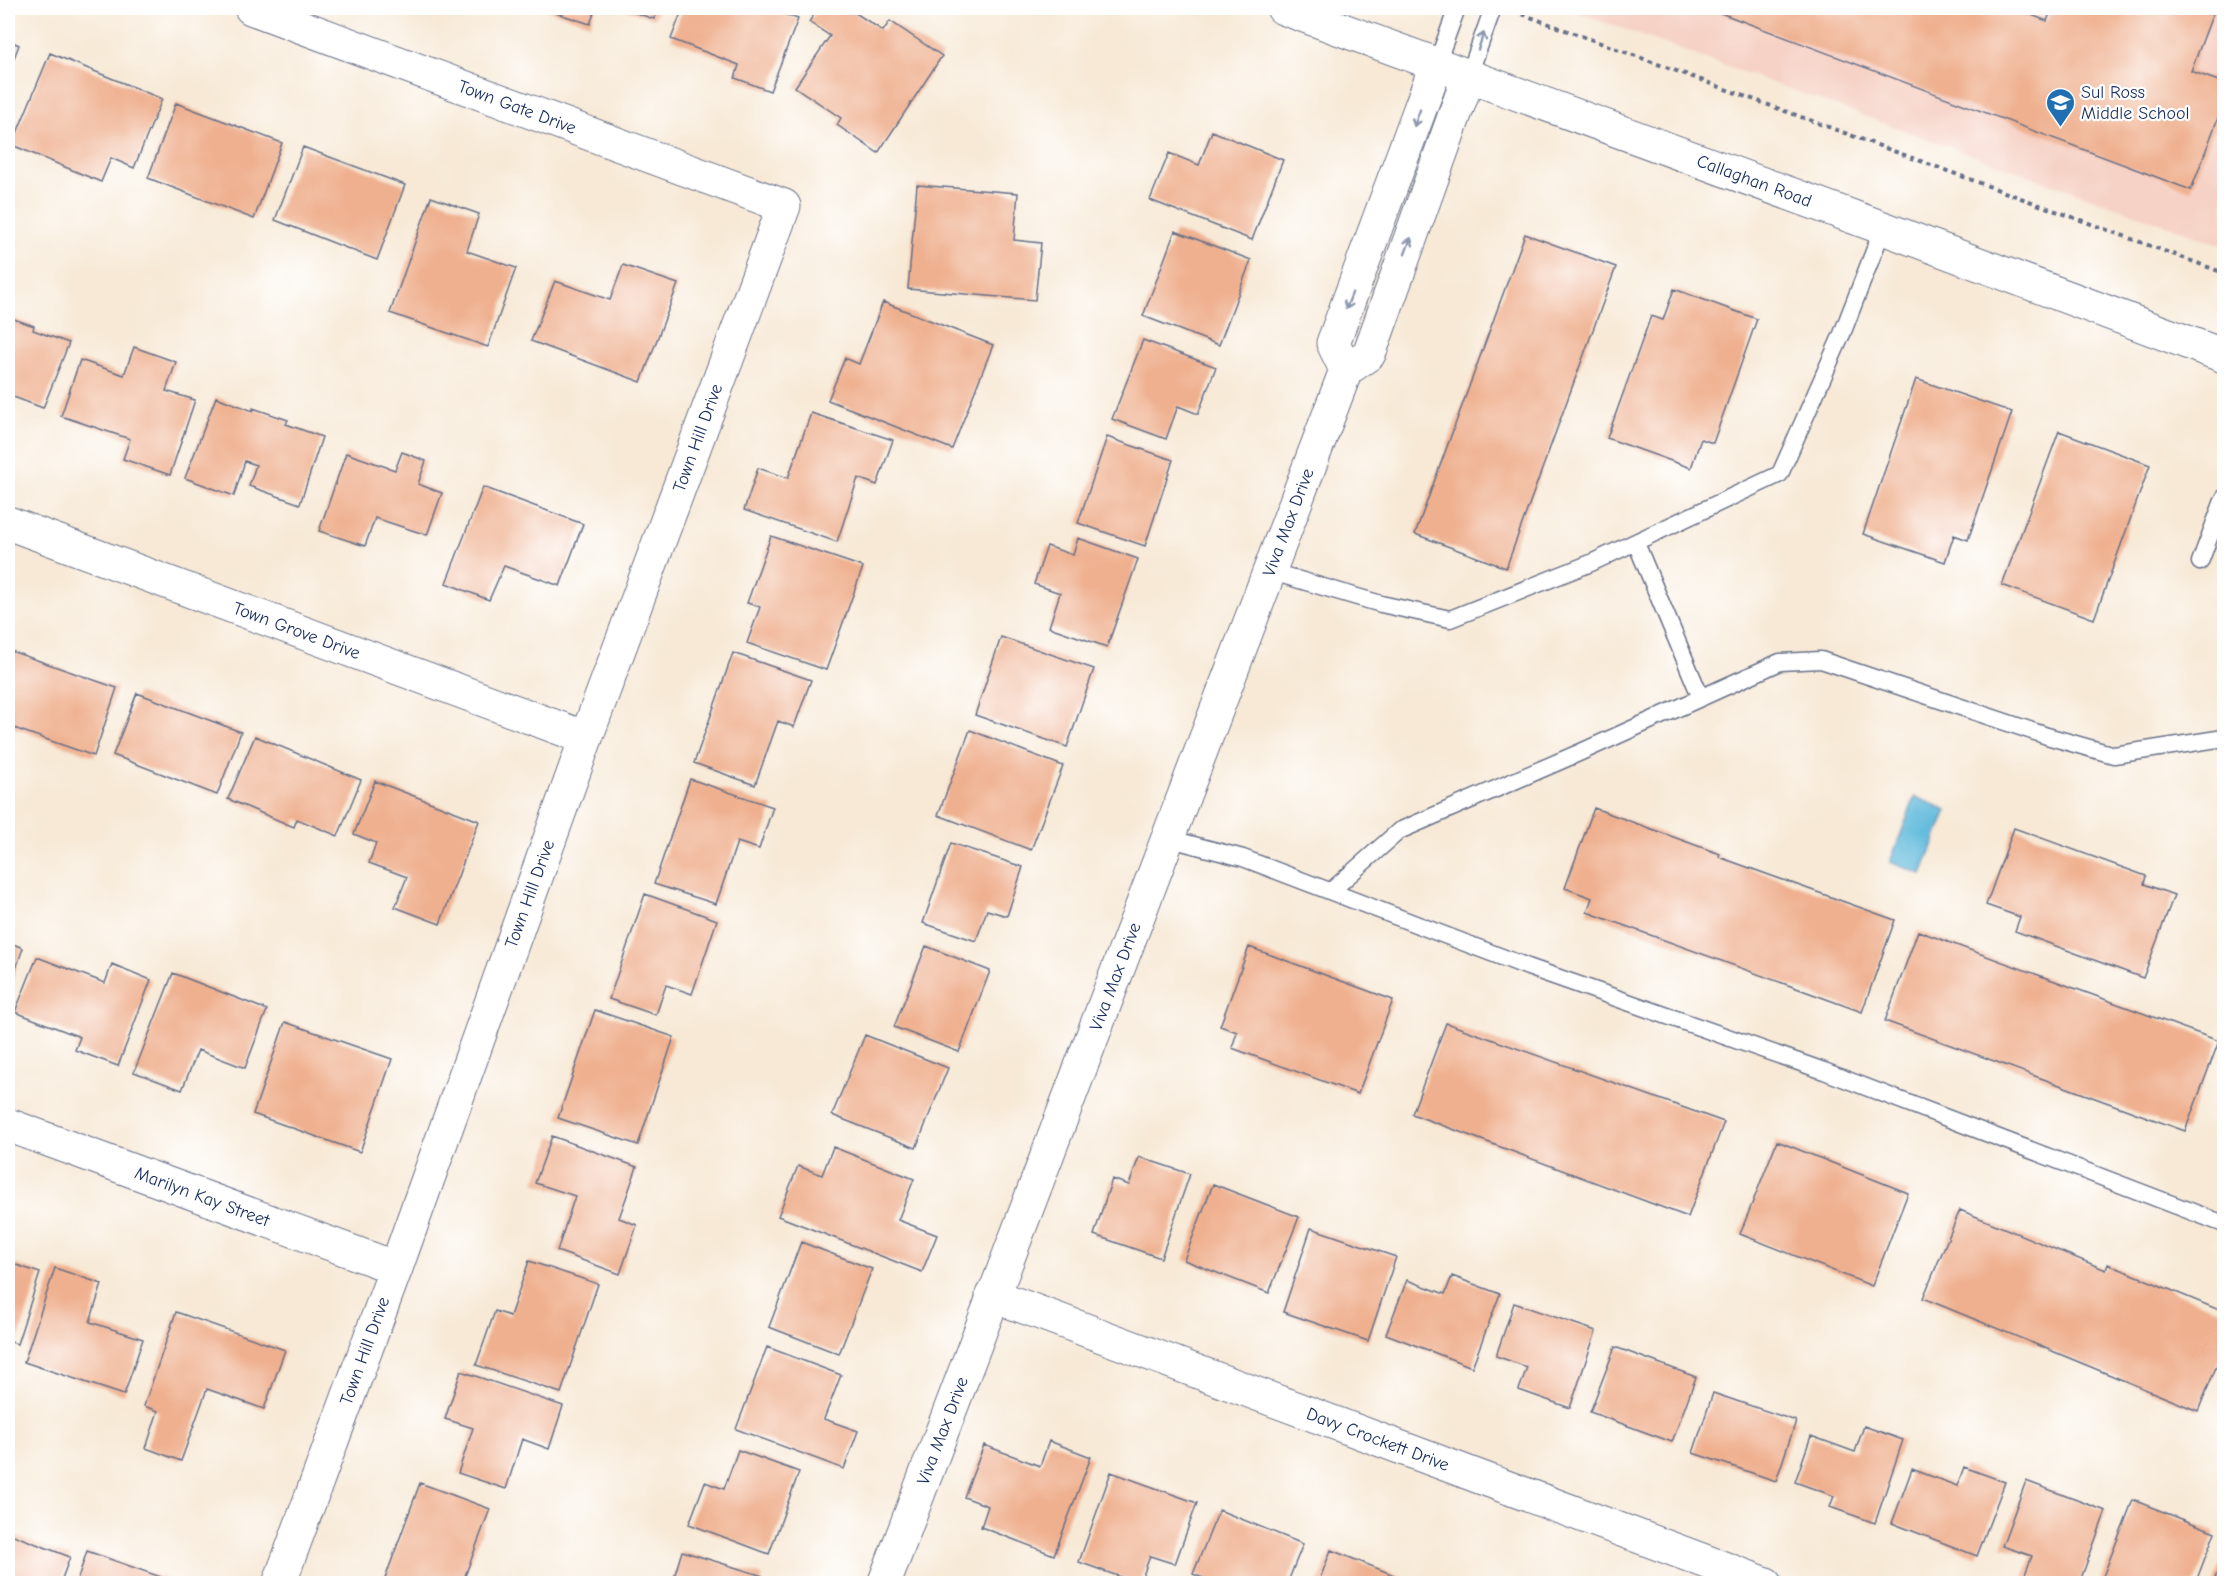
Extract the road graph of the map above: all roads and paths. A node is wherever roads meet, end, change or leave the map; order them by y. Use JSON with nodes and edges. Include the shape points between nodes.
{"nodes":[{"id":1,"x":251,"y":8,"type":"edge"},
{"id":2,"x":1283,"y":8,"type":"edge"},
{"id":3,"x":1457,"y":8,"type":"edge"},
{"id":4,"x":1493,"y":8,"type":"edge"},
{"id":5,"x":1530,"y":17,"type":"dead end"},
{"id":6,"x":1437,"y":63,"type":"junction"},
{"id":7,"x":1469,"y":75,"type":"junction"},
{"id":8,"x":784,"y":206,"type":"joint"},
{"id":9,"x":1883,"y":228,"type":"junction"},
{"id":10,"x":2224,"y":273,"type":"edge"},
{"id":11,"x":2224,"y":356,"type":"edge"},
{"id":12,"x":1346,"y":370,"type":"junction"},
{"id":13,"x":2224,"y":498,"type":"edge"},
{"id":14,"x":8,"y":523,"type":"edge"},
{"id":15,"x":1636,"y":543,"type":"junction"},
{"id":16,"x":2200,"y":562,"type":"dead end"},
{"id":17,"x":1269,"y":571,"type":"junction"},
{"id":18,"x":1701,"y":698,"type":"junction"},
{"id":19,"x":586,"y":738,"type":"junction"},
{"id":20,"x":2224,"y":738,"type":"edge"},
{"id":21,"x":1167,"y":838,"type":"junction"},
{"id":22,"x":1331,"y":891,"type":"junction"},
{"id":23,"x":8,"y":1125,"type":"edge"},
{"id":24,"x":2224,"y":1224,"type":"edge"},
{"id":25,"x":396,"y":1268,"type":"junction"},
{"id":26,"x":992,"y":1295,"type":"junction"},
{"id":27,"x":279,"y":1584,"type":"edge"},
{"id":28,"x":884,"y":1584,"type":"edge"},
{"id":29,"x":1766,"y":1584,"type":"edge"}],
"edges":[{"from":1,"to":8,"type":"street","name":"Town Gate Drive"},
{"from":2,"to":6,"type":"street","name":"Callaghan Road"},
{"from":3,"to":6,"type":"lane"},
{"from":7,"to":4,"type":"lane","one_way":true},
{"from":5,"to":10,"type":"path"},
{"from":6,"to":7,"type":"street","name":"Callaghan Road"},
{"from":6,"to":12,"type":"street","one_way":true,"via":[[1333,343]]},
{"from":7,"to":9,"type":"street","name":"Callaghan Road"},
{"from":12,"to":7,"type":"street","one_way":true,"via":[[1369,354]]},
{"from":8,"to":19,"type":"street","name":"Town Hill Drive"},
{"from":9,"to":11,"type":"street","name":"Callaghan Road"},
{"from":9,"to":15,"type":"lane","via":[[1842,334],[1780,474]]},
{"from":12,"to":17,"type":"street","name":"Viva Max Drive"},
{"from":13,"to":16,"type":"lane"},
{"from":14,"to":19,"type":"street","name":"Town Grove Drive"},
{"from":15,"to":17,"type":"lane","via":[[1450,619],[1381,604]]},
{"from":15,"to":18,"type":"lane"},
{"from":17,"to":21,"type":"street","name":"Viva Max Drive"},
{"from":18,"to":20,"type":"lane","via":[[1780,662],[1821,660],[2114,755]]},
{"from":18,"to":22,"type":"lane","via":[[1399,831]]},
{"from":19,"to":25,"type":"street","name":"Town Hill Drive"},
{"from":21,"to":22,"type":"lane","via":[[1243,858]]},
{"from":21,"to":26,"type":"street","name":"Viva Max Drive"},
{"from":22,"to":24,"type":"lane","via":[[1528,967],[1824,1071]]},
{"from":23,"to":25,"type":"street","name":"Marilyn Kay Street"},
{"from":25,"to":27,"type":"street","name":"Town Hill Drive"},
{"from":26,"to":28,"type":"street","name":"Viva Max Drive"},
{"from":26,"to":29,"type":"street","name":"Davy Crockett Drive"}]}
